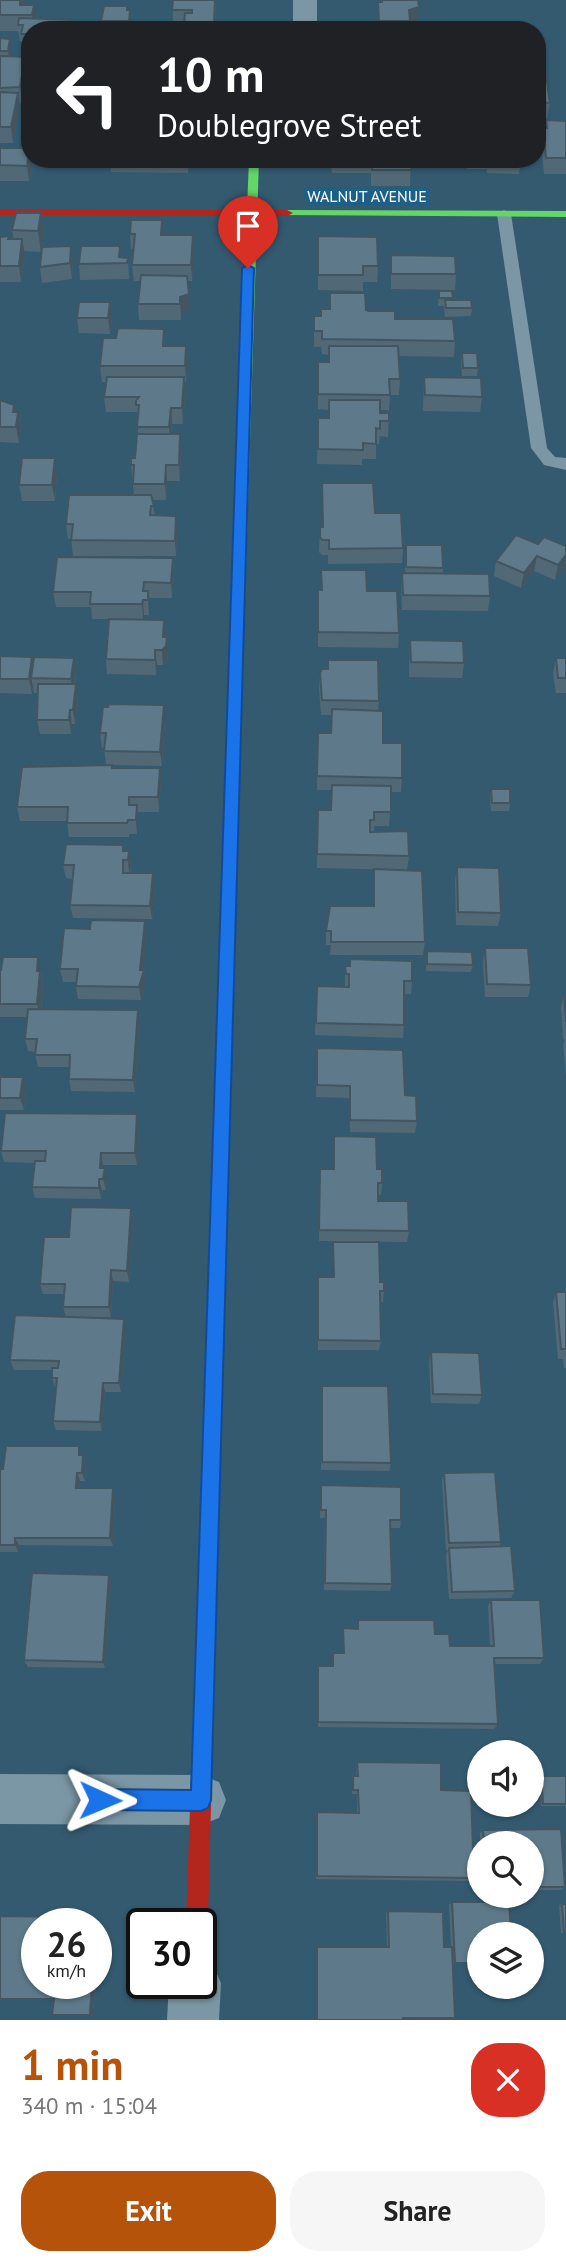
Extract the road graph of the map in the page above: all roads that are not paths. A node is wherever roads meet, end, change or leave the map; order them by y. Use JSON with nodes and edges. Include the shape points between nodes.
{"nodes":[{"id":1,"x":305,"y":0,"type":"edge"},
{"id":2,"x":305,"y":21,"type":"edge"},
{"id":3,"x":253,"y":168,"type":"edge"},
{"id":4,"x":0,"y":212,"type":"edge"},
{"id":5,"x":250,"y":213,"type":"junction"},
{"id":6,"x":504,"y":214,"type":"junction"},
{"id":7,"x":566,"y":214,"type":"edge"},
{"id":8,"x":566,"y":464,"type":"edge"},
{"id":9,"x":0,"y":1799,"type":"edge"},
{"id":10,"x":201,"y":1800,"type":"junction"},
{"id":11,"x":197,"y":1908,"type":"edge"},
{"id":12,"x":194,"y":1999,"type":"edge"},
{"id":13,"x":193,"y":2020,"type":"edge"}],
"edges":[{"from":1,"to":2,"type":"street"},
{"from":3,"to":5,"type":"street"},
{"from":4,"to":5,"type":"street","name":"WALNUT AVENUE"},
{"from":5,"to":6,"type":"street","name":"WALNUT AVENUE"},
{"from":5,"to":10,"type":"street"},
{"from":6,"to":7,"type":"street","name":"WALNUT AVENUE"},
{"from":6,"to":8,"type":"lane","via":[[539,448],[545,459]]},
{"from":9,"to":10,"type":"street"},
{"from":10,"to":11,"type":"street"},
{"from":12,"to":13,"type":"street"}]}
